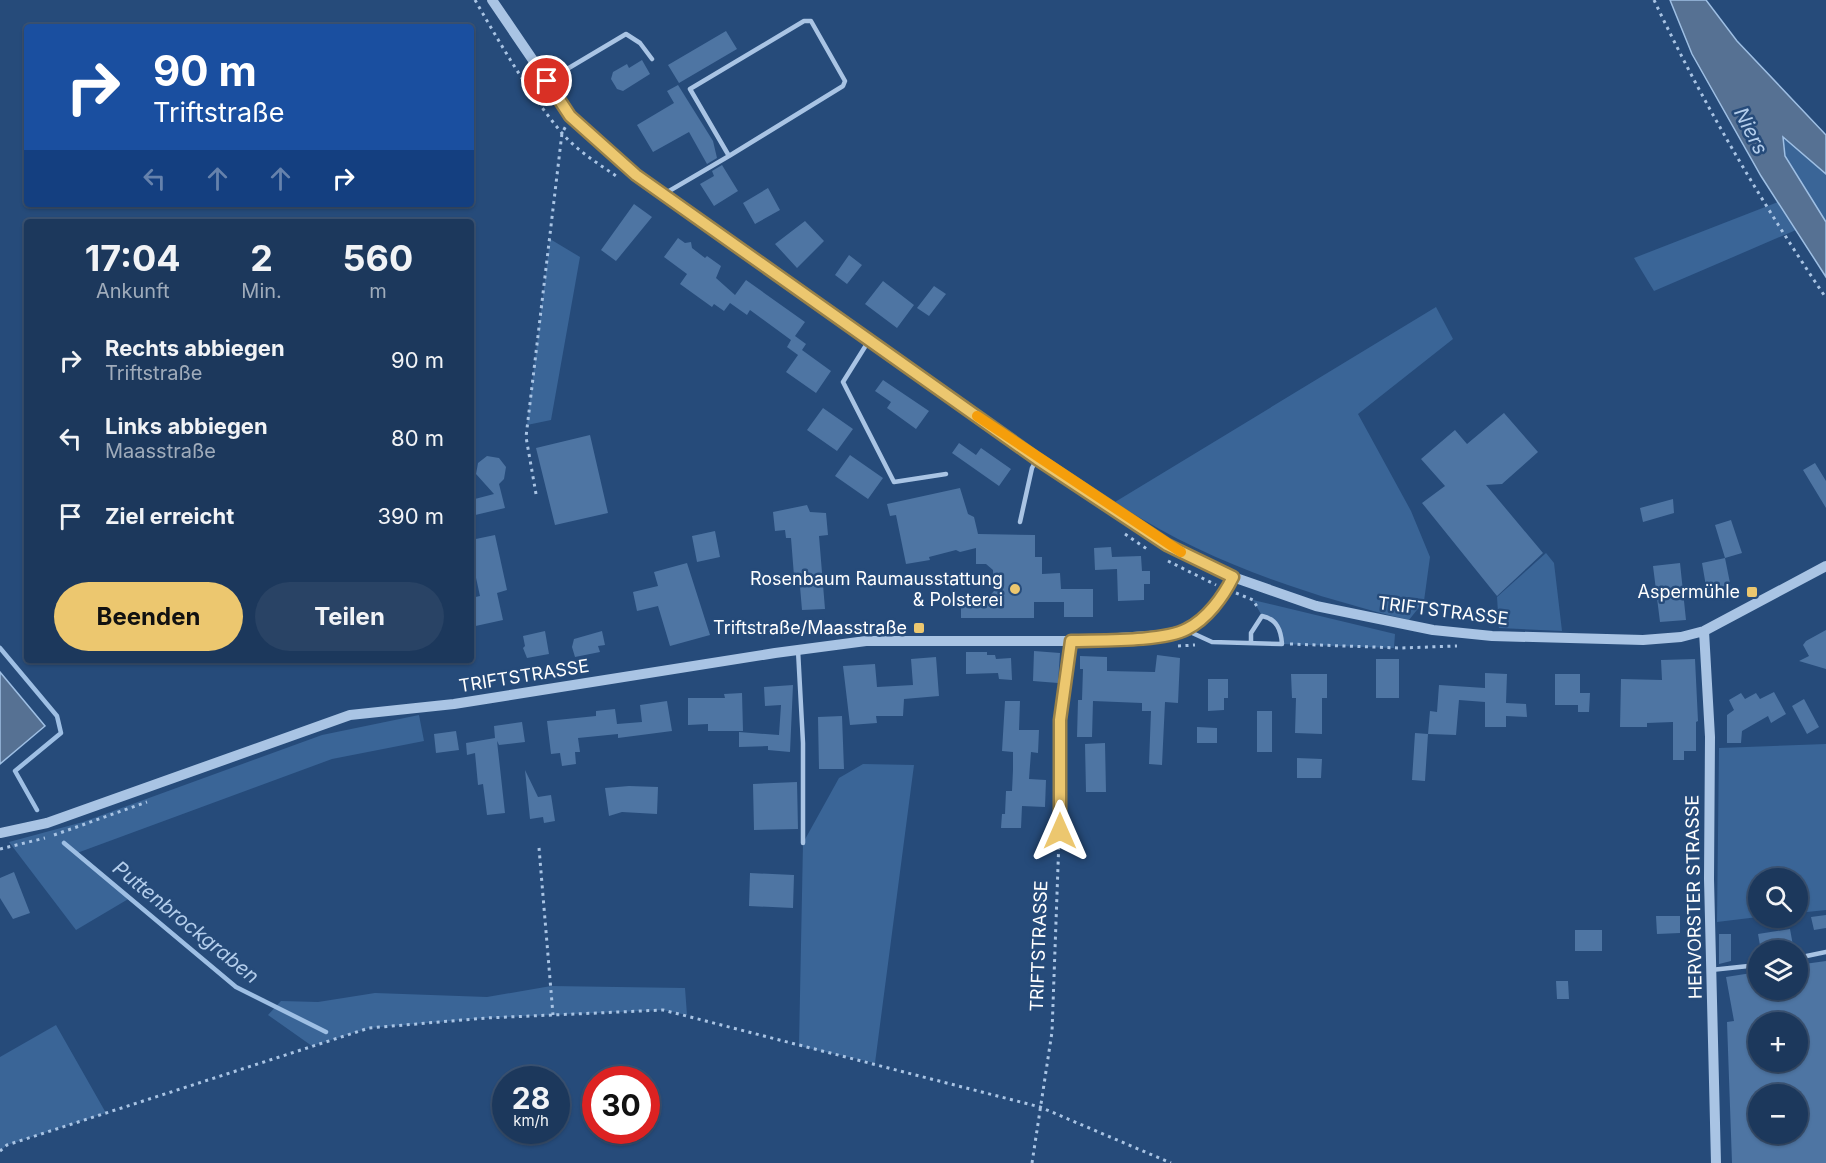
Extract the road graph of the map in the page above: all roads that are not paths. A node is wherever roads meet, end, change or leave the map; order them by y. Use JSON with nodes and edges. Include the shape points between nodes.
{"nodes":[{"id":1,"x":492,"y":0,"type":"edge"},
{"id":2,"x":652,"y":59,"type":"dead end"},
{"id":3,"x":547,"y":81,"type":"junction"},
{"id":4,"x":729,"y":156,"type":"junction"},
{"id":5,"x":664,"y":194,"type":"junction"},
{"id":6,"x":870,"y":340,"type":"junction"},
{"id":7,"x":1037,"y":459,"type":"junction"},
{"id":8,"x":946,"y":474,"type":"dead end"},
{"id":9,"x":1020,"y":522,"type":"dead end"},
{"id":10,"x":1826,"y":566,"type":"edge"},
{"id":11,"x":1233,"y":577,"type":"junction"},
{"id":12,"x":1186,"y":630,"type":"junction"},
{"id":13,"x":1704,"y":631,"type":"junction"},
{"id":14,"x":1071,"y":641,"type":"junction"},
{"id":15,"x":1251,"y":642,"type":"junction"},
{"id":16,"x":798,"y":650,"type":"junction"},
{"id":17,"x":1060,"y":831,"type":"road end"},
{"id":18,"x":0,"y":833,"type":"edge"},
{"id":19,"x":803,"y":843,"type":"dead end"},
{"id":20,"x":1826,"y":952,"type":"edge"},
{"id":21,"x":1808,"y":956,"type":"edge"},
{"id":22,"x":1748,"y":966,"type":"edge"},
{"id":23,"x":1711,"y":970,"type":"junction"},
{"id":24,"x":1716,"y":1163,"type":"edge"}],
"edges":[{"from":1,"to":3,"type":"street"},
{"from":2,"to":3,"type":"lane","via":[[640,42],[626,34]]},
{"from":3,"to":5,"type":"street","via":[[570,116]]},
{"from":4,"to":4,"type":"lane","via":[[690,89],[762,44],[811,21],[845,81],[843,86]]},
{"from":4,"to":5,"type":"lane"},
{"from":5,"to":6,"type":"street"},
{"from":6,"to":7,"type":"street"},
{"from":6,"to":8,"type":"lane","via":[[843,382],[894,482]]},
{"from":7,"to":9,"type":"lane"},
{"from":7,"to":11,"type":"street","via":[[1167,545]]},
{"from":10,"to":13,"type":"street","name":"TRIFTSTRASSE"},
{"from":11,"to":12,"type":"street","name":"TRIFTSTRASSE","via":[[1205,616]]},
{"from":11,"to":13,"type":"street","name":"TRIFTSTRASSE","via":[[1317,606],[1433,630],[1503,637],[1643,640]]},
{"from":12,"to":14,"type":"street","name":"TRIFTSTRASSE"},
{"from":12,"to":15,"type":"lane","via":[[1212,642]]},
{"from":13,"to":23,"type":"street","name":"HERVORSTER STRASSE","via":[[1710,737]]},
{"from":14,"to":16,"type":"street","name":"TRIFTSTRASSE","via":[[866,641]]},
{"from":14,"to":17,"type":"street","via":[[1060,720]]},
{"from":15,"to":15,"type":"lane","via":[[1282,644],[1276,623],[1262,616],[1251,633]]},
{"from":16,"to":18,"type":"street","name":"TRIFTSTRASSE","via":[[454,704],[351,715],[47,823]]},
{"from":16,"to":19,"type":"lane"},
{"from":20,"to":21,"type":"lane"},
{"from":22,"to":23,"type":"lane"},
{"from":23,"to":24,"type":"street","name":"HERVORSTER STRASSE"}]}
